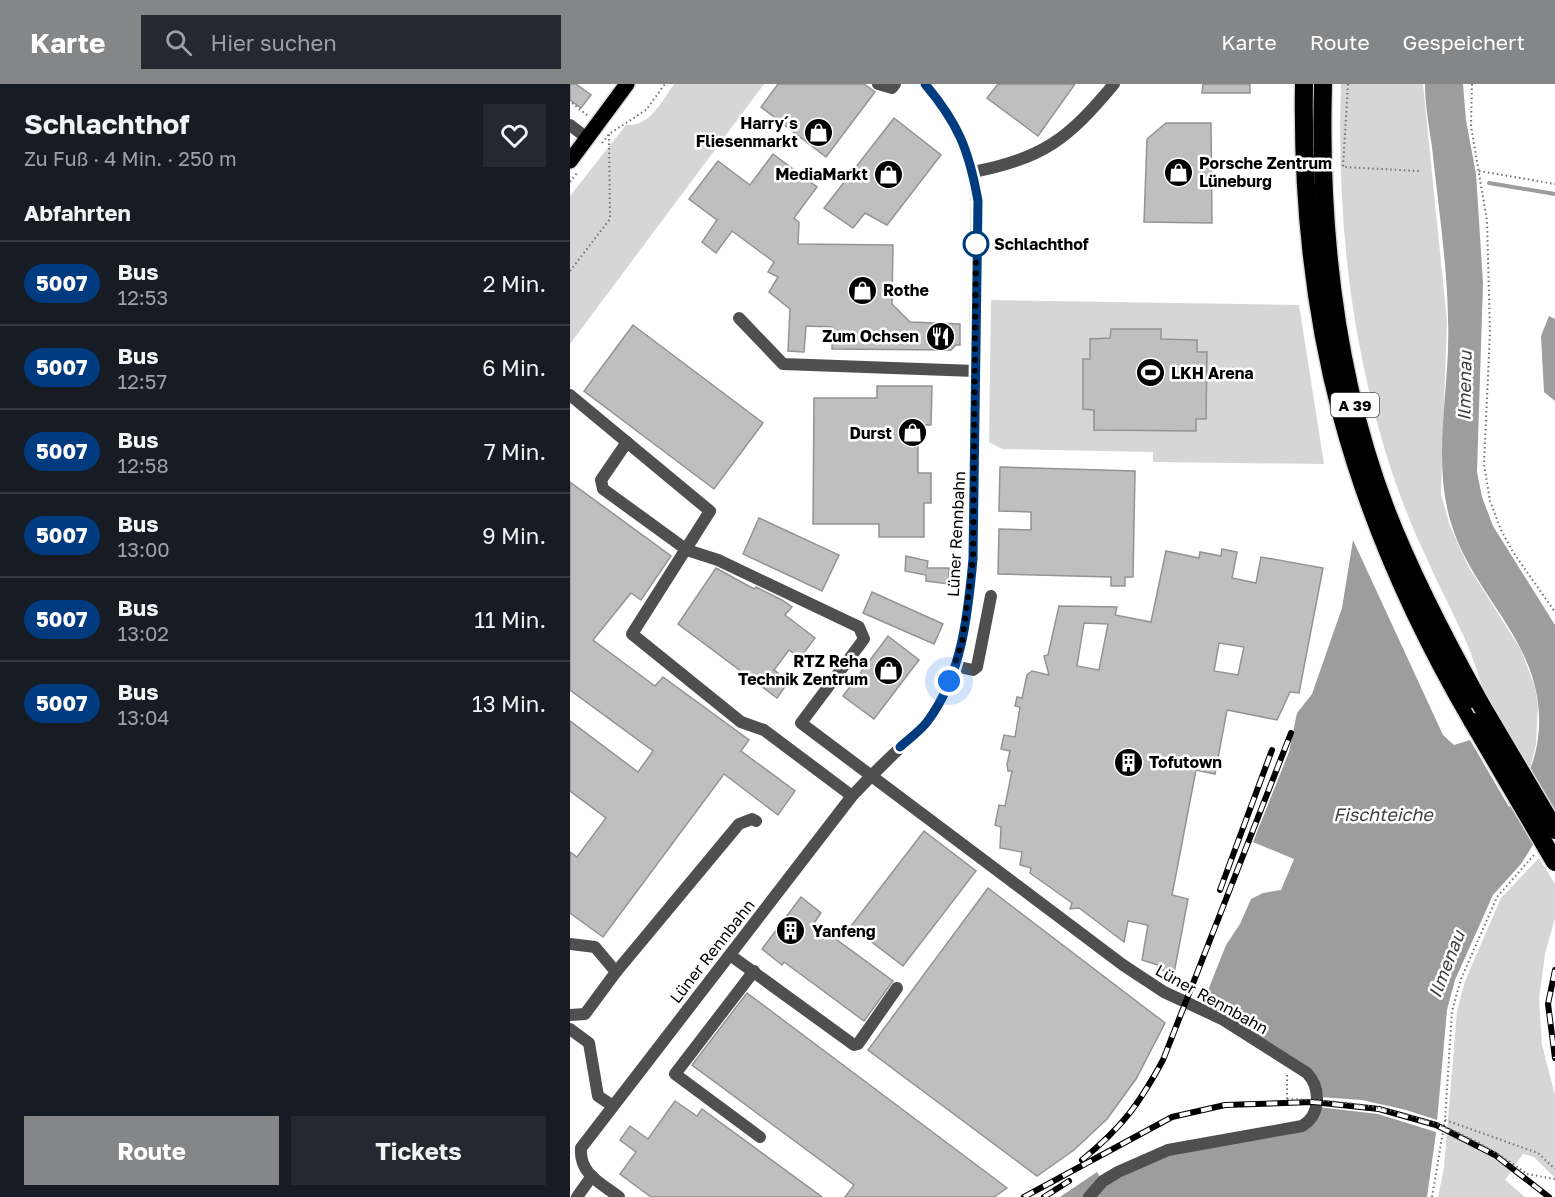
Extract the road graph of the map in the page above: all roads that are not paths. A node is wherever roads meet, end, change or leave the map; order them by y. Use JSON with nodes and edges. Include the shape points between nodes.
{"nodes":[{"id":1,"x":627,"y":84,"type":"edge"},
{"id":2,"x":878,"y":84,"type":"edge"},
{"id":3,"x":895,"y":84,"type":"edge"},
{"id":4,"x":925,"y":84,"type":"edge"},
{"id":5,"x":1114,"y":84,"type":"edge"},
{"id":6,"x":1304,"y":84,"type":"edge"},
{"id":7,"x":1323,"y":84,"type":"edge"},
{"id":8,"x":570,"y":125,"type":"edge"},
{"id":9,"x":593,"y":142,"type":"junction"},
{"id":10,"x":575,"y":164,"type":"edge"},
{"id":11,"x":973,"y":172,"type":"junction"},
{"id":12,"x":739,"y":318,"type":"dead end"},
{"id":13,"x":975,"y":371,"type":"junction"},
{"id":14,"x":570,"y":395,"type":"edge"},
{"id":15,"x":627,"y":442,"type":"junction"},
{"id":16,"x":687,"y":550,"type":"junction"},
{"id":17,"x":991,"y":596,"type":"dead end"},
{"id":18,"x":955,"y":666,"type":"junction"},
{"id":19,"x":871,"y":775,"type":"junction"},
{"id":20,"x":852,"y":796,"type":"junction"},
{"id":21,"x":756,"y":821,"type":"dead end"},
{"id":22,"x":1555,"y":830,"type":"edge"},
{"id":23,"x":1555,"y":862,"type":"edge"},
{"id":24,"x":570,"y":944,"type":"edge"},
{"id":25,"x":730,"y":955,"type":"junction"},
{"id":26,"x":754,"y":971,"type":"junction"},
{"id":27,"x":616,"y":972,"type":"junction"},
{"id":28,"x":897,"y":988,"type":"dead end"},
{"id":29,"x":570,"y":1015,"type":"edge"},
{"id":30,"x":571,"y":1030,"type":"edge"},
{"id":31,"x":613,"y":1106,"type":"junction"},
{"id":32,"x":760,"y":1137,"type":"dead end"},
{"id":33,"x":575,"y":1150,"type":"edge"},
{"id":34,"x":592,"y":1176,"type":"junction"},
{"id":35,"x":577,"y":1197,"type":"edge"},
{"id":36,"x":619,"y":1197,"type":"edge"},
{"id":37,"x":1089,"y":1197,"type":"edge"}],
"edges":[{"from":1,"to":9,"type":"main road"},
{"from":2,"to":3,"type":"street","via":[[892,88]]},
{"from":4,"to":11,"type":"street","name":"Lüner Rennbahn","via":[[961,135]]},
{"from":5,"to":11,"type":"street","via":[[1068,133],[1038,154]]},
{"from":6,"to":23,"type":"highway","number":"A 39","bridge":true,"via":[[1308,230],[1318,313],[1333,387],[1357,469],[1392,567],[1436,659]]},
{"from":7,"to":22,"type":"highway","number":"A 39","bridge":true,"via":[[1325,232],[1335,312],[1348,381],[1385,508],[1430,611]]},
{"from":8,"to":9,"type":"street"},
{"from":9,"to":10,"type":"main road"},
{"from":11,"to":13,"type":"street","name":"Lüner Rennbahn","via":[[978,201]]},
{"from":12,"to":13,"type":"street","via":[[783,364]]},
{"from":13,"to":18,"type":"street","name":"Lüner Rennbahn","via":[[973,559],[969,604]]},
{"from":14,"to":15,"type":"street"},
{"from":15,"to":16,"type":"street","via":[[710,511]]},
{"from":15,"to":16,"type":"street","via":[[601,480],[603,489]]},
{"from":16,"to":19,"type":"street","via":[[718,560],[859,627],[864,639],[801,723]]},
{"from":16,"to":20,"type":"street","via":[[632,634],[741,722],[764,730]]},
{"from":17,"to":18,"type":"street","via":[[977,667],[973,670]]},
{"from":18,"to":19,"type":"street","name":"Lüner Rennbahn","via":[[927,722]]},
{"from":19,"to":20,"type":"street","name":"Lüner Rennbahn"},
{"from":19,"to":37,"type":"street","name":"Lüner Rennbahn","via":[[1143,979],[1222,1019],[1307,1074],[1314,1083],[1317,1107],[1312,1119],[1302,1126],[1168,1150],[1118,1172]]},
{"from":20,"to":25,"type":"street","name":"Lüner Rennbahn"},
{"from":21,"to":27,"type":"street","via":[[739,824]]},
{"from":24,"to":27,"type":"street","via":[[595,947]]},
{"from":25,"to":26,"type":"street"},
{"from":25,"to":31,"type":"street","name":"Lüner Rennbahn"},
{"from":26,"to":28,"type":"street","via":[[854,1045]]},
{"from":26,"to":32,"type":"street","via":[[675,1074]]},
{"from":27,"to":29,"type":"street","via":[[585,1014]]},
{"from":29,"to":30,"type":"street"},
{"from":30,"to":31,"type":"street","via":[[589,1043],[598,1096]]},
{"from":31,"to":33,"type":"street","name":"Lüner Rennbahn"},
{"from":33,"to":34,"type":"street","name":"Lüner Rennbahn"},
{"from":34,"to":35,"type":"street"},
{"from":34,"to":36,"type":"street","name":"Lüner Rennbahn"}]}
